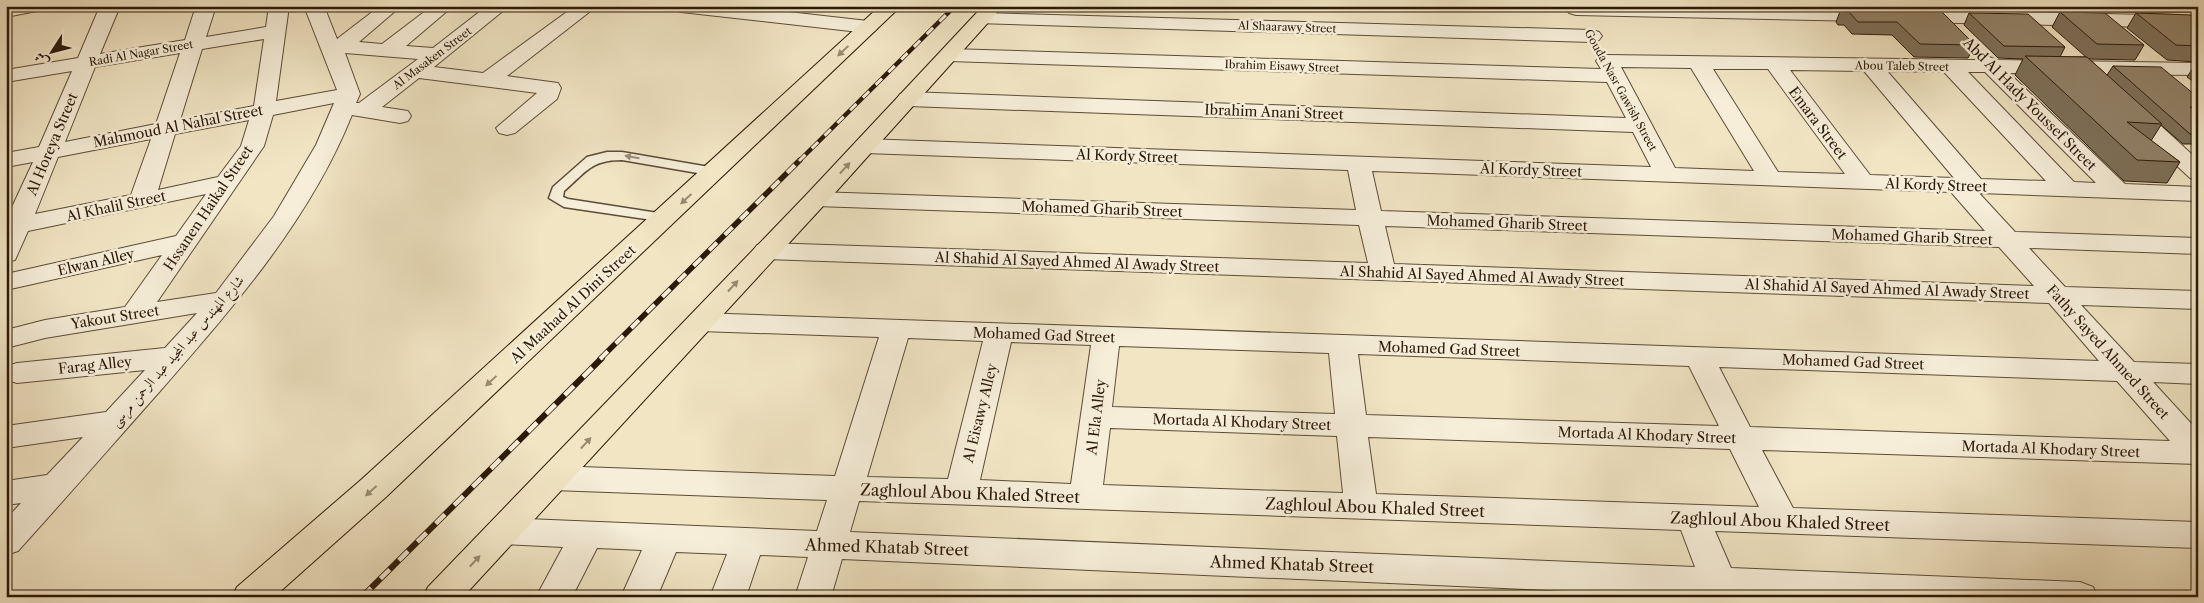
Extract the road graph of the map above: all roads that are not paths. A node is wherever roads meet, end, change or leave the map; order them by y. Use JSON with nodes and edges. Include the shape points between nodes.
{"nodes":[{"id":1,"x":35,"y":6,"type":"edge"},
{"id":2,"x":110,"y":6,"type":"edge"},
{"id":3,"x":206,"y":6,"type":"edge"},
{"id":4,"x":279,"y":6,"type":"edge"},
{"id":5,"x":314,"y":6,"type":"edge"},
{"id":6,"x":392,"y":6,"type":"edge"},
{"id":7,"x":444,"y":6,"type":"edge"},
{"id":8,"x":500,"y":6,"type":"edge"},
{"id":9,"x":588,"y":6,"type":"edge"},
{"id":10,"x":681,"y":6,"type":"edge"},
{"id":11,"x":892,"y":6,"type":"edge"},
{"id":12,"x":1575,"y":8,"type":"edge"},
{"id":13,"x":988,"y":12,"type":"edge"},
{"id":14,"x":9,"y":14,"type":"edge"},
{"id":15,"x":1942,"y":17,"type":"junction"},
{"id":16,"x":2029,"y":19,"type":"junction"},
{"id":17,"x":2102,"y":20,"type":"junction"},
{"id":18,"x":2196,"y":23,"type":"edge"},
{"id":19,"x":868,"y":27,"type":"junction"},
{"id":20,"x":276,"y":31,"type":"junction"},
{"id":21,"x":1592,"y":36,"type":"junction"},
{"id":22,"x":194,"y":44,"type":"junction"},
{"id":23,"x":337,"y":50,"type":"junction"},
{"id":24,"x":386,"y":50,"type":"junction"},
{"id":25,"x":438,"y":54,"type":"junction"},
{"id":26,"x":949,"y":55,"type":"junction"},
{"id":27,"x":1698,"y":62,"type":"junction"},
{"id":28,"x":86,"y":63,"type":"junction"},
{"id":29,"x":1774,"y":64,"type":"junction"},
{"id":30,"x":1870,"y":65,"type":"junction"},
{"id":31,"x":1951,"y":66,"type":"junction"},
{"id":32,"x":2083,"y":66,"type":"junction"},
{"id":33,"x":1991,"y":67,"type":"junction"},
{"id":34,"x":2160,"y":67,"type":"junction"},
{"id":35,"x":1610,"y":68,"type":"junction"},
{"id":36,"x":2198,"y":69,"type":"edge"},
{"id":37,"x":416,"y":71,"type":"junction"},
{"id":38,"x":6,"y":76,"type":"edge"},
{"id":39,"x":489,"y":79,"type":"junction"},
{"id":40,"x":2183,"y":86,"type":"edge"},
{"id":41,"x":908,"y":99,"type":"junction"},
{"id":42,"x":352,"y":104,"type":"junction"},
{"id":43,"x":264,"y":110,"type":"junction"},
{"id":44,"x":400,"y":116,"type":"dead end"},
{"id":45,"x":1640,"y":125,"type":"junction"},
{"id":46,"x":507,"y":128,"type":"dead end"},
{"id":47,"x":166,"y":129,"type":"junction"},
{"id":48,"x":865,"y":146,"type":"junction"},
{"id":49,"x":49,"y":151,"type":"junction"},
{"id":50,"x":6,"y":160,"type":"edge"},
{"id":51,"x":1358,"y":164,"type":"junction"},
{"id":52,"x":715,"y":172,"type":"junction"},
{"id":53,"x":1667,"y":175,"type":"junction"},
{"id":54,"x":1771,"y":179,"type":"junction"},
{"id":55,"x":1863,"y":182,"type":"junction"},
{"id":56,"x":226,"y":183,"type":"junction"},
{"id":57,"x":1966,"y":186,"type":"junction"},
{"id":58,"x":2068,"y":189,"type":"junction"},
{"id":59,"x":2196,"y":190,"type":"edge"},
{"id":60,"x":2118,"y":191,"type":"junction"},
{"id":61,"x":816,"y":199,"type":"junction"},
{"id":62,"x":142,"y":200,"type":"junction"},
{"id":63,"x":666,"y":218,"type":"junction"},
{"id":64,"x":1370,"y":218,"type":"junction"},
{"id":65,"x":12,"y":227,"type":"edge"},
{"id":66,"x":2006,"y":240,"type":"junction"},
{"id":67,"x":185,"y":242,"type":"junction"},
{"id":68,"x":2198,"y":246,"type":"edge"},
{"id":69,"x":766,"y":251,"type":"junction"},
{"id":70,"x":6,"y":254,"type":"edge"},
{"id":71,"x":1384,"y":273,"type":"junction"},
{"id":72,"x":6,"y":282,"type":"edge"},
{"id":73,"x":2056,"y":295,"type":"junction"},
{"id":74,"x":225,"y":300,"type":"junction"},
{"id":75,"x":2198,"y":300,"type":"edge"},
{"id":76,"x":135,"y":314,"type":"junction"},
{"id":77,"x":700,"y":322,"type":"junction"},
{"id":78,"x":45,"y":328,"type":"junction"},
{"id":79,"x":896,"y":330,"type":"junction"},
{"id":80,"x":999,"y":333,"type":"junction"},
{"id":81,"x":1106,"y":338,"type":"junction"},
{"id":82,"x":6,"y":339,"type":"edge"},
{"id":83,"x":1342,"y":345,"type":"junction"},
{"id":84,"x":174,"y":357,"type":"junction"},
{"id":85,"x":1699,"y":357,"type":"junction"},
{"id":86,"x":2125,"y":372,"type":"junction"},
{"id":87,"x":2198,"y":374,"type":"edge"},
{"id":88,"x":12,"y":382,"type":"edge"},
{"id":89,"x":1096,"y":418,"type":"junction"},
{"id":90,"x":116,"y":421,"type":"junction"},
{"id":91,"x":1352,"y":426,"type":"junction"},
{"id":92,"x":6,"y":437,"type":"edge"},
{"id":93,"x":1741,"y":438,"type":"junction"},
{"id":94,"x":2198,"y":453,"type":"edge"},
{"id":95,"x":553,"y":478,"type":"junction"},
{"id":96,"x":57,"y":486,"type":"junction"},
{"id":97,"x":847,"y":489,"type":"junction"},
{"id":98,"x":6,"y":493,"type":"edge"},
{"id":99,"x":960,"y":493,"type":"junction"},
{"id":100,"x":1086,"y":497,"type":"junction"},
{"id":101,"x":1361,"y":506,"type":"junction"},
{"id":102,"x":1693,"y":518,"type":"junction"},
{"id":103,"x":1783,"y":521,"type":"junction"},
{"id":104,"x":503,"y":531,"type":"junction"},
{"id":105,"x":587,"y":535,"type":"junction"},
{"id":106,"x":2198,"y":535,"type":"edge"},
{"id":107,"x":665,"y":538,"type":"junction"},
{"id":108,"x":6,"y":542,"type":"edge"},
{"id":109,"x":748,"y":542,"type":"junction"},
{"id":110,"x":829,"y":545,"type":"junction"},
{"id":111,"x":1722,"y":589,"type":"edge"},
{"id":112,"x":250,"y":597,"type":"edge"},
{"id":113,"x":441,"y":597,"type":"edge"},
{"id":114,"x":554,"y":597,"type":"edge"},
{"id":115,"x":639,"y":597,"type":"edge"},
{"id":116,"x":728,"y":597,"type":"edge"},
{"id":117,"x":813,"y":597,"type":"edge"},
{"id":118,"x":2080,"y":597,"type":"edge"}],
"edges":[{"from":1,"to":14,"type":"street"},
{"from":2,"to":28,"type":"street","name":"Al Horeya Street"},
{"from":3,"to":22,"type":"street"},
{"from":4,"to":20,"type":"street","name":"Hssanen Haikal Street"},
{"from":5,"to":23,"type":"street"},
{"from":6,"to":23,"type":"street"},
{"from":7,"to":24,"type":"street"},
{"from":8,"to":25,"type":"street","name":"Al Masaken Street"},
{"from":9,"to":39,"type":"street"},
{"from":10,"to":19,"type":"street"},
{"from":11,"to":19,"type":"main road","name":"Al Maahad Al Dini Street"},
{"from":12,"to":15,"type":"street"},
{"from":12,"to":21,"type":"street","name":"Gouda Nasr Gawish Street"},
{"from":13,"to":21,"type":"street","name":"Al Shaarawy Street"},
{"from":13,"to":26,"type":"main road"},
{"from":15,"to":16,"type":"street"},
{"from":15,"to":33,"type":"street","name":"Abd Al Hady Youssef Street"},
{"from":16,"to":17,"type":"street"},
{"from":16,"to":32,"type":"street"},
{"from":17,"to":18,"type":"street"},
{"from":17,"to":34,"type":"street"},
{"from":19,"to":52,"type":"main road","name":"Al Maahad Al Dini Street","one_way":true},
{"from":20,"to":22,"type":"street","name":"Radi Al Nagar Street"},
{"from":20,"to":43,"type":"street","name":"Hssanen Haikal Street"},
{"from":21,"to":35,"type":"street","name":"Gouda Nasr Gawish Street"},
{"from":22,"to":28,"type":"street","name":"Radi Al Nagar Street"},
{"from":22,"to":47,"type":"street"},
{"from":23,"to":24,"type":"street"},
{"from":23,"to":42,"type":"street"},
{"from":24,"to":25,"type":"street"},
{"from":25,"to":37,"type":"street","name":"Al Masaken Street"},
{"from":26,"to":35,"type":"street","name":"Ibrahim Eisawy Street"},
{"from":26,"to":41,"type":"main road"},
{"from":27,"to":29,"type":"street","name":"Abou Taleb Street"},
{"from":27,"to":35,"type":"street","name":"Abou Taleb Street"},
{"from":27,"to":54,"type":"street"},
{"from":28,"to":38,"type":"street","name":"Radi Al Nagar Street"},
{"from":28,"to":49,"type":"street","name":"Al Horeya Street"},
{"from":29,"to":30,"type":"street","name":"Abou Taleb Street"},
{"from":29,"to":55,"type":"street","name":"Emara Street"},
{"from":30,"to":31,"type":"street","name":"Abou Taleb Street"},
{"from":30,"to":57,"type":"street","name":"Fathy Sayed Ahmed Street"},
{"from":31,"to":33,"type":"street","name":"Abou Taleb Street"},
{"from":31,"to":58,"type":"street"},
{"from":32,"to":33,"type":"street","name":"Abou Taleb Street"},
{"from":32,"to":34,"type":"street","name":"Abou Taleb Street"},
{"from":32,"to":59,"type":"street"},
{"from":33,"to":60,"type":"street","name":"Abd Al Hady Youssef Street"},
{"from":34,"to":36,"type":"street","name":"Abou Taleb Street"},
{"from":34,"to":40,"type":"street"},
{"from":35,"to":45,"type":"street","name":"Gouda Nasr Gawish Street"},
{"from":37,"to":39,"type":"street"},
{"from":37,"to":42,"type":"street","name":"Al Masaken Street"},
{"from":39,"to":46,"type":"street","via":[[550,88],[549,94]]},
{"from":41,"to":45,"type":"street","name":"Ibrahim Anani Street"},
{"from":41,"to":48,"type":"main road"},
{"from":42,"to":43,"type":"street","name":"Mahmoud Al Nahal Street"},
{"from":42,"to":44,"type":"street"},
{"from":42,"to":74,"type":"street","name":"شارع المهندس عبد المجيد عبد الرحمن مرسى","via":[[285,218]]},
{"from":43,"to":47,"type":"street","name":"Mahmoud Al Nahal Street"},
{"from":43,"to":56,"type":"street","name":"Hssanen Haikal Street","via":[[252,146]]},
{"from":45,"to":53,"type":"street","name":"Gouda Nasr Gawish Street"},
{"from":47,"to":49,"type":"street","name":"Mahmoud Al Nahal Street"},
{"from":47,"to":62,"type":"street"},
{"from":48,"to":51,"type":"street","name":"Al Kordy Street"},
{"from":61,"to":48,"type":"main road","one_way":true},
{"from":49,"to":50,"type":"street","name":"Mahmoud Al Nahal Street"},
{"from":49,"to":65,"type":"street","name":"Al Horeya Street"},
{"from":51,"to":53,"type":"street","name":"Al Kordy Street"},
{"from":51,"to":64,"type":"street"},
{"from":52,"to":63,"type":"main road","name":"Al Maahad Al Dini Street","one_way":true},
{"from":52,"to":63,"type":"lane","one_way":true,"via":[[607,156],[592,160],[558,190],[556,198],[564,203]]},
{"from":53,"to":54,"type":"street","name":"Al Kordy Street"},
{"from":54,"to":55,"type":"street","name":"Al Kordy Street"},
{"from":55,"to":57,"type":"street","name":"Al Kordy Street"},
{"from":56,"to":62,"type":"street","name":"Al Khalil Street"},
{"from":56,"to":67,"type":"street","name":"Hssanen Haikal Street"},
{"from":57,"to":58,"type":"street","name":"Al Kordy Street"},
{"from":57,"to":66,"type":"street","name":"Fathy Sayed Ahmed Street"},
{"from":58,"to":60,"type":"street","name":"Al Kordy Street"},
{"from":59,"to":60,"type":"street","name":"Al Kordy Street"},
{"from":61,"to":64,"type":"street","name":"Mohamed Gharib Street"},
{"from":61,"to":69,"type":"main road"},
{"from":62,"to":65,"type":"street","name":"Al Khalil Street"},
{"from":63,"to":112,"type":"main road","name":"Al Maahad Al Dini Street","one_way":true,"via":[[374,488]]},
{"from":64,"to":66,"type":"street","name":"Mohamed Gharib Street"},
{"from":64,"to":71,"type":"street"},
{"from":65,"to":70,"type":"street","name":"Al Horeya Street"},
{"from":66,"to":68,"type":"street","name":"Mohamed Gharib Street"},
{"from":66,"to":73,"type":"street","name":"Fathy Sayed Ahmed Street"},
{"from":67,"to":72,"type":"street","name":"Elwan Alley"},
{"from":67,"to":76,"type":"street","name":"Hssanen Haikal Street"},
{"from":69,"to":71,"type":"street","name":"Al Shahid Al Sayed Ahmed Al Awady Street"},
{"from":77,"to":69,"type":"main road","one_way":true},
{"from":71,"to":73,"type":"street","name":"Al Shahid Al Sayed Ahmed Al Awady Street"},
{"from":73,"to":75,"type":"street","name":"Al Shahid Al Sayed Ahmed Al Awady Street"},
{"from":73,"to":86,"type":"street","name":"Fathy Sayed Ahmed Street"},
{"from":74,"to":76,"type":"street","name":"Yakout Street"},
{"from":74,"to":84,"type":"street","name":"شارع المهندس عبد المجيد عبد الرحمن مرسى"},
{"from":76,"to":78,"type":"street","name":"Yakout Street"},
{"from":77,"to":79,"type":"street","name":"Mohamed Gad Street"},
{"from":95,"to":77,"type":"main road","one_way":true},
{"from":78,"to":82,"type":"street","name":"Yakout Street"},
{"from":78,"to":88,"type":"street"},
{"from":79,"to":80,"type":"street","name":"Mohamed Gad Street"},
{"from":79,"to":97,"type":"street"},
{"from":80,"to":81,"type":"street","name":"Mohamed Gad Street"},
{"from":80,"to":99,"type":"street","name":"Al Eisawy Alley"},
{"from":81,"to":83,"type":"street","name":"Mohamed Gad Street"},
{"from":81,"to":89,"type":"street","name":"Al Ela Alley"},
{"from":83,"to":85,"type":"street","name":"Mohamed Gad Street"},
{"from":83,"to":91,"type":"street"},
{"from":84,"to":88,"type":"street","name":"Farag Alley"},
{"from":84,"to":90,"type":"street","name":"شارع المهندس عبد المجيد عبد الرحمن مرسى"},
{"from":85,"to":86,"type":"street","name":"Mohamed Gad Street"},
{"from":85,"to":93,"type":"street"},
{"from":86,"to":87,"type":"street","name":"Mohamed Gad Street"},
{"from":86,"to":94,"type":"street","name":"Fathy Sayed Ahmed Street"},
{"from":89,"to":91,"type":"street","name":"Mortada Al Khodary Street"},
{"from":89,"to":100,"type":"street","name":"Al Ela Alley"},
{"from":90,"to":92,"type":"street"},
{"from":90,"to":96,"type":"street","name":"شارع المهندس عبد المجيد عبد الرحمن مرسى"},
{"from":91,"to":93,"type":"street","name":"Mortada Al Khodary Street"},
{"from":91,"to":101,"type":"street"},
{"from":93,"to":94,"type":"street","name":"Mortada Al Khodary Street"},
{"from":93,"to":103,"type":"street"},
{"from":95,"to":97,"type":"street","name":"Zaghloul Abou Khaled Street"},
{"from":95,"to":104,"type":"main road"},
{"from":96,"to":98,"type":"street"},
{"from":96,"to":108,"type":"street","name":"شارع المهندس عبد المجيد عبد الرحمن مرسى"},
{"from":97,"to":99,"type":"street","name":"Zaghloul Abou Khaled Street"},
{"from":97,"to":110,"type":"street"},
{"from":99,"to":100,"type":"street","name":"Zaghloul Abou Khaled Street"},
{"from":100,"to":101,"type":"street","name":"Zaghloul Abou Khaled Street"},
{"from":101,"to":102,"type":"street","name":"Zaghloul Abou Khaled Street"},
{"from":102,"to":103,"type":"street","name":"Zaghloul Abou Khaled Street"},
{"from":102,"to":111,"type":"street"},
{"from":103,"to":106,"type":"street","name":"Zaghloul Abou Khaled Street"},
{"from":104,"to":105,"type":"street","name":"Ahmed Khatab Street"},
{"from":113,"to":104,"type":"main road","one_way":true},
{"from":105,"to":107,"type":"street","name":"Ahmed Khatab Street"},
{"from":105,"to":114,"type":"street"},
{"from":107,"to":109,"type":"street","name":"Ahmed Khatab Street"},
{"from":107,"to":115,"type":"street"},
{"from":109,"to":110,"type":"street","name":"Ahmed Khatab Street"},
{"from":109,"to":116,"type":"street"},
{"from":110,"to":111,"type":"street","name":"Ahmed Khatab Street"},
{"from":110,"to":117,"type":"street"},
{"from":111,"to":118,"type":"street","name":"Ahmed Khatab Street"}]}
